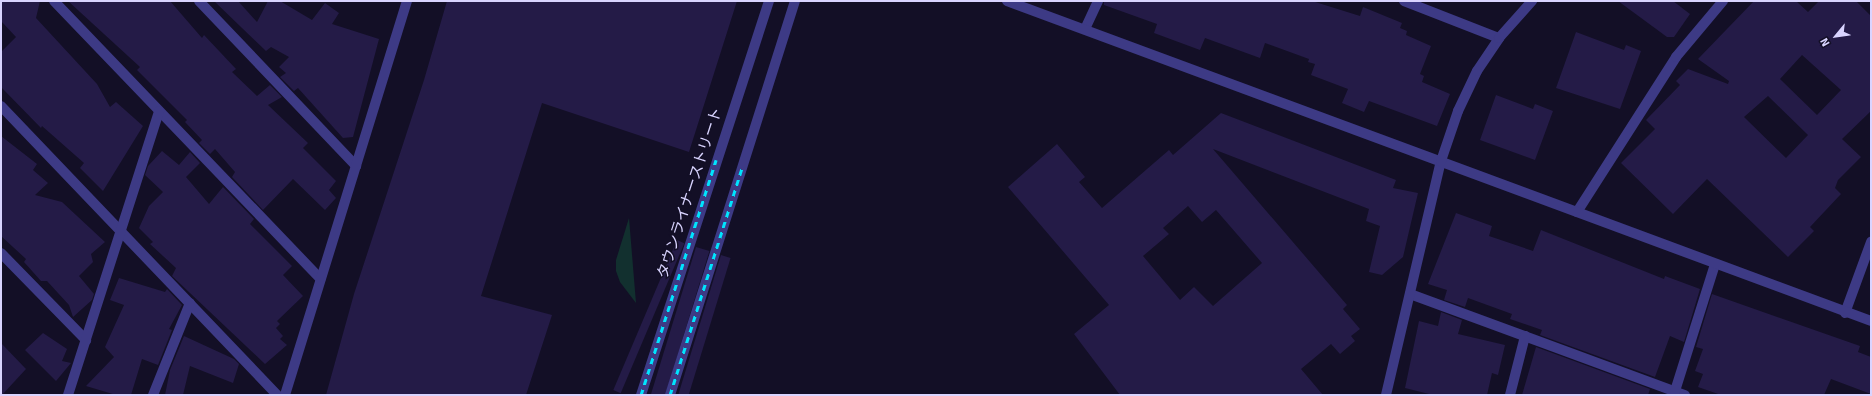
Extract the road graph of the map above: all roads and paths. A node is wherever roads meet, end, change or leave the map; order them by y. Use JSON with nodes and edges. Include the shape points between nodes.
{"nodes":[{"id":1,"x":54,"y":1,"type":"edge"},
{"id":2,"x":199,"y":1,"type":"edge"},
{"id":3,"x":407,"y":1,"type":"edge"},
{"id":4,"x":769,"y":1,"type":"edge"},
{"id":5,"x":795,"y":1,"type":"edge"},
{"id":6,"x":1007,"y":1,"type":"edge"},
{"id":7,"x":1098,"y":1,"type":"edge"},
{"id":8,"x":1404,"y":1,"type":"edge"},
{"id":9,"x":1532,"y":1,"type":"edge"},
{"id":10,"x":1723,"y":1,"type":"edge"},
{"id":11,"x":1085,"y":29,"type":"junction"},
{"id":12,"x":1499,"y":38,"type":"junction"},
{"id":13,"x":1,"y":106,"type":"edge"},
{"id":14,"x":159,"y":111,"type":"junction"},
{"id":15,"x":1441,"y":161,"type":"junction"},
{"id":16,"x":356,"y":166,"type":"junction"},
{"id":17,"x":1577,"y":212,"type":"junction"},
{"id":18,"x":122,"y":230,"type":"junction"},
{"id":19,"x":1871,"y":242,"type":"edge"},
{"id":20,"x":1,"y":253,"type":"edge"},
{"id":21,"x":1715,"y":264,"type":"junction"},
{"id":22,"x":321,"y":279,"type":"junction"},
{"id":23,"x":1410,"y":294,"type":"junction"},
{"id":24,"x":190,"y":302,"type":"junction"},
{"id":25,"x":1845,"y":313,"type":"junction"},
{"id":26,"x":1871,"y":321,"type":"edge"},
{"id":27,"x":1525,"y":336,"type":"junction"},
{"id":28,"x":86,"y":340,"type":"junction"},
{"id":29,"x":1675,"y":391,"type":"junction"},
{"id":30,"x":68,"y":395,"type":"edge"},
{"id":31,"x":153,"y":395,"type":"edge"},
{"id":32,"x":277,"y":395,"type":"edge"},
{"id":33,"x":285,"y":395,"type":"edge"},
{"id":34,"x":641,"y":395,"type":"edge"},
{"id":35,"x":670,"y":395,"type":"edge"},
{"id":36,"x":1386,"y":395,"type":"edge"},
{"id":37,"x":1510,"y":395,"type":"edge"},
{"id":38,"x":1685,"y":395,"type":"edge"}],
"edges":[{"from":1,"to":14,"type":"street"},
{"from":2,"to":16,"type":"street"},
{"from":3,"to":16,"type":"street"},
{"from":4,"to":34,"type":"street","name":"タウンライナーストリート"},
{"from":5,"to":35,"type":"street"},
{"from":6,"to":11,"type":"street"},
{"from":7,"to":11,"type":"street"},
{"from":8,"to":12,"type":"street"},
{"from":9,"to":12,"type":"street"},
{"from":10,"to":17,"type":"street","via":[[1676,57]]},
{"from":11,"to":15,"type":"street"},
{"from":12,"to":15,"type":"street","via":[[1477,71],[1458,111]]},
{"from":13,"to":18,"type":"street"},
{"from":14,"to":18,"type":"street"},
{"from":14,"to":22,"type":"street"},
{"from":15,"to":17,"type":"street"},
{"from":15,"to":23,"type":"street"},
{"from":16,"to":22,"type":"street"},
{"from":17,"to":21,"type":"street"},
{"from":18,"to":24,"type":"street"},
{"from":18,"to":28,"type":"street"},
{"from":19,"to":25,"type":"street"},
{"from":20,"to":28,"type":"street"},
{"from":21,"to":25,"type":"street"},
{"from":21,"to":29,"type":"street"},
{"from":22,"to":33,"type":"street"},
{"from":23,"to":27,"type":"street"},
{"from":23,"to":36,"type":"street"},
{"from":24,"to":31,"type":"street"},
{"from":24,"to":32,"type":"street"},
{"from":25,"to":26,"type":"street"},
{"from":27,"to":29,"type":"street"},
{"from":27,"to":37,"type":"street"},
{"from":28,"to":30,"type":"street"},
{"from":29,"to":38,"type":"street"}]}
